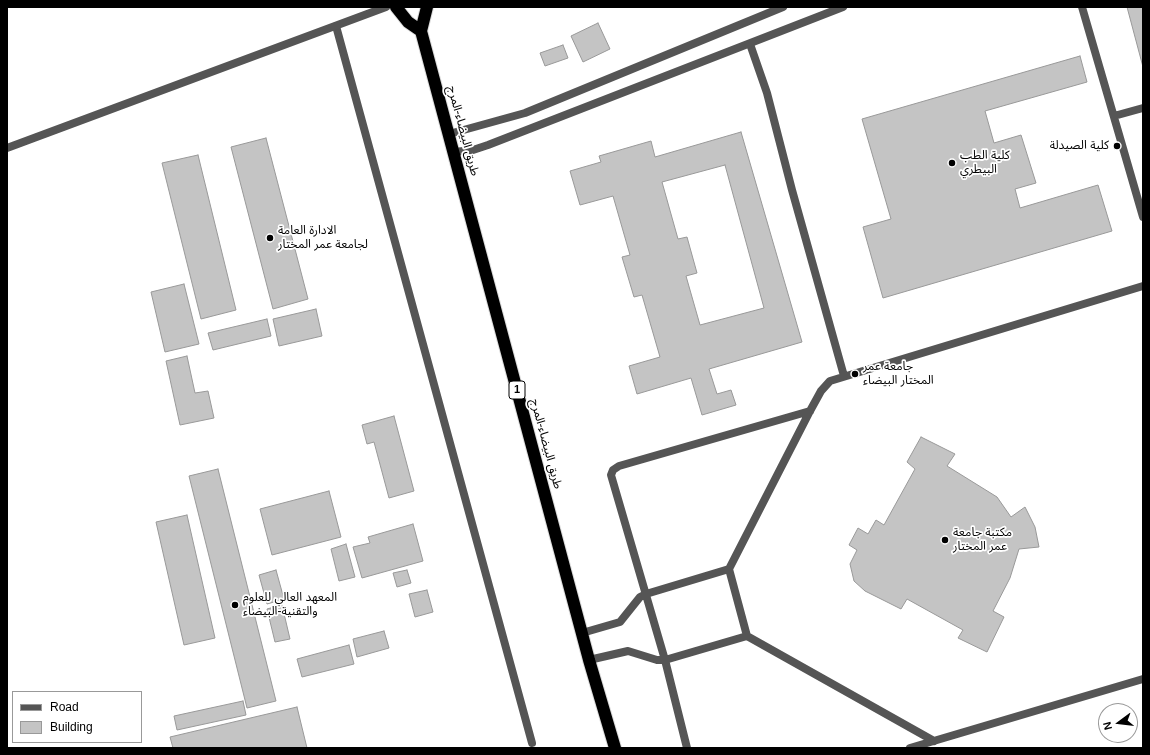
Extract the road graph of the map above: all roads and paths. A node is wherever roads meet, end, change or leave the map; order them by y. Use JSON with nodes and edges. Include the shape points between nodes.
{"nodes":[{"id":1,"x":386,"y":7,"type":"edge"},
{"id":2,"x":396,"y":7,"type":"edge"},
{"id":3,"x":427,"y":7,"type":"edge"},
{"id":4,"x":784,"y":7,"type":"edge"},
{"id":5,"x":843,"y":7,"type":"edge"},
{"id":6,"x":1082,"y":7,"type":"edge"},
{"id":7,"x":336,"y":26,"type":"junction"},
{"id":8,"x":421,"y":31,"type":"junction"},
{"id":9,"x":750,"y":44,"type":"junction"},
{"id":10,"x":1143,"y":108,"type":"edge"},
{"id":11,"x":1114,"y":116,"type":"junction"},
{"id":12,"x":449,"y":134,"type":"junction"},
{"id":13,"x":7,"y":148,"type":"edge"},
{"id":14,"x":454,"y":152,"type":"junction"},
{"id":15,"x":1143,"y":217,"type":"edge"},
{"id":16,"x":1143,"y":286,"type":"edge"},
{"id":17,"x":844,"y":376,"type":"junction"},
{"id":18,"x":810,"y":410,"type":"junction"},
{"id":19,"x":730,"y":570,"type":"junction"},
{"id":20,"x":646,"y":594,"type":"junction"},
{"id":21,"x":582,"y":633,"type":"junction"},
{"id":22,"x":747,"y":636,"type":"junction"},
{"id":23,"x":589,"y":660,"type":"junction"},
{"id":24,"x":665,"y":660,"type":"junction"},
{"id":25,"x":1143,"y":679,"type":"edge"},
{"id":26,"x":934,"y":741,"type":"junction"},
{"id":27,"x":532,"y":743,"type":"dead end"},
{"id":28,"x":615,"y":748,"type":"edge"},
{"id":29,"x":687,"y":748,"type":"edge"},
{"id":30,"x":910,"y":748,"type":"edge"}],
"edges":[{"from":1,"to":7,"type":"street"},
{"from":2,"to":8,"type":"highway","via":[[408,22]]},
{"from":3,"to":8,"type":"highway","name":"طريق البيضاء-المرج","number":"1"},
{"from":4,"to":12,"type":"street","via":[[525,113]]},
{"from":5,"to":9,"type":"street"},
{"from":6,"to":11,"type":"street"},
{"from":7,"to":13,"type":"street"},
{"from":7,"to":27,"type":"street"},
{"from":8,"to":12,"type":"highway","name":"طريق البيضاء-المرج","number":"1"},
{"from":9,"to":14,"type":"street","via":[[478,148]]},
{"from":9,"to":17,"type":"street","via":[[767,93]]},
{"from":10,"to":11,"type":"street"},
{"from":11,"to":15,"type":"street"},
{"from":12,"to":14,"type":"highway","name":"طريق البيضاء-المرج","number":"1"},
{"from":14,"to":21,"type":"highway","name":"طريق البيضاء-المرج","number":"1"},
{"from":16,"to":17,"type":"street"},
{"from":17,"to":18,"type":"street","via":[[826,384]]},
{"from":18,"to":19,"type":"street"},
{"from":18,"to":20,"type":"street","via":[[613,470],[611,475]]},
{"from":19,"to":20,"type":"street"},
{"from":19,"to":22,"type":"street"},
{"from":20,"to":21,"type":"street","via":[[640,597],[620,622]]},
{"from":20,"to":24,"type":"street"},
{"from":21,"to":23,"type":"highway","name":"طريق البيضاء-المرج","number":"1"},
{"from":22,"to":24,"type":"street"},
{"from":22,"to":26,"type":"street"},
{"from":23,"to":24,"type":"street","via":[[628,651]]},
{"from":23,"to":28,"type":"highway","name":"طريق البيضاء-المرج","number":"1"},
{"from":24,"to":29,"type":"street"},
{"from":25,"to":26,"type":"street"},
{"from":26,"to":30,"type":"street"}]}
